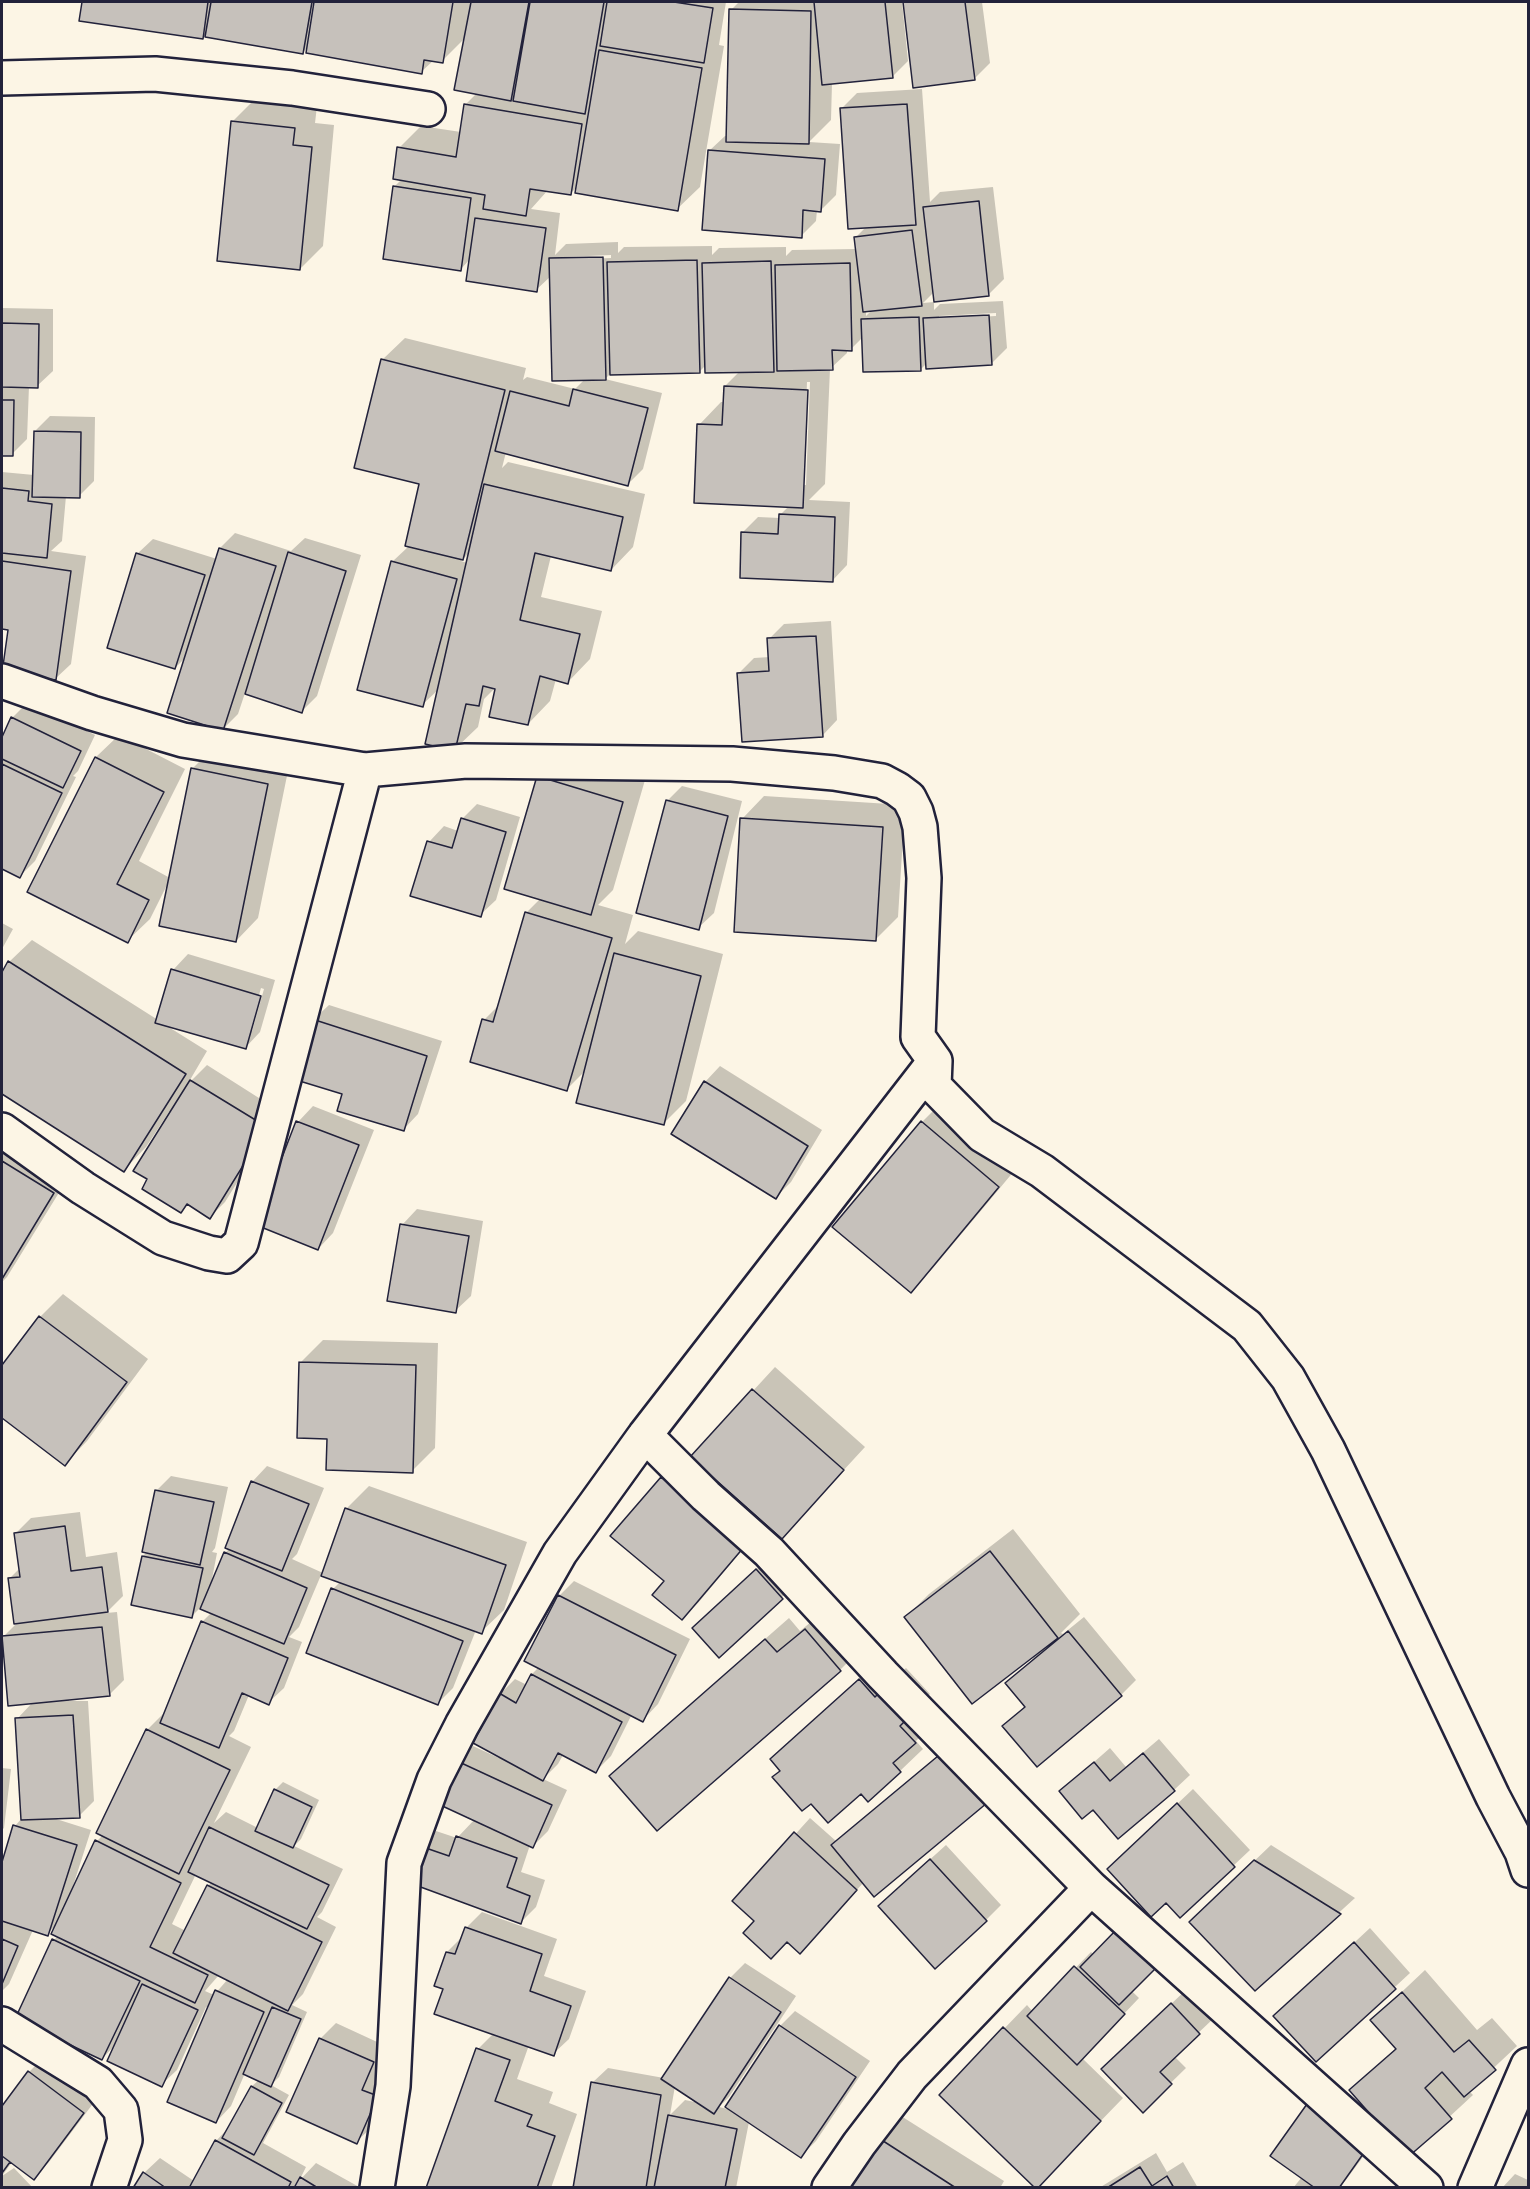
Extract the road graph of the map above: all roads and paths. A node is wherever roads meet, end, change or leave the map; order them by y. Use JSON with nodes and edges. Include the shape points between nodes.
{"nodes":[{"id":1,"x":2,"y":78,"type":"edge"},
{"id":2,"x":428,"y":109,"type":"dead end"},
{"id":3,"x":2,"y":681,"type":"edge"},
{"id":4,"x":365,"y":770,"type":"junction"},
{"id":5,"x":935,"y":1061,"type":"junction"},
{"id":6,"x":2,"y":1130,"type":"edge"},
{"id":7,"x":645,"y":1435,"type":"junction"},
{"id":8,"x":1528,"y":1870,"type":"edge"},
{"id":9,"x":1091,"y":1888,"type":"junction"},
{"id":10,"x":2,"y":2025,"type":"edge"},
{"id":11,"x":1528,"y":2065,"type":"edge"},
{"id":12,"x":382,"y":2186,"type":"edge"},
{"id":13,"x":108,"y":2187,"type":"edge"},
{"id":14,"x":829,"y":2187,"type":"edge"},
{"id":15,"x":1426,"y":2187,"type":"edge"},
{"id":16,"x":1475,"y":2187,"type":"edge"}],
"edges":[{"from":1,"to":2,"type":"street","via":[[155,74],[292,88]]},
{"from":3,"to":4,"type":"street","via":[[183,740]]},
{"from":4,"to":5,"type":"street","via":[[466,761],[732,764],[882,781],[909,798],[920,827],[924,878],[918,1037]]},
{"from":4,"to":6,"type":"street","via":[[241,1243],[227,1256],[163,1238],[83,1188]]},
{"from":5,"to":7,"type":"street"},
{"from":5,"to":8,"type":"street","via":[[934,1086],[982,1135],[1042,1171],[1247,1326],[1288,1378],[1328,1450]]},
{"from":7,"to":9,"type":"street","via":[[706,1497],[769,1552],[882,1675]]},
{"from":7,"to":12,"type":"street","via":[[560,1553],[462,1725],[417,1823],[404,1863],[393,2086]]},
{"from":9,"to":14,"type":"street","via":[[912,2074]]},
{"from":9,"to":15,"type":"street"},
{"from":10,"to":13,"type":"street","via":[[98,2083],[121,2110],[125,2140]]},
{"from":11,"to":16,"type":"street"}]}
